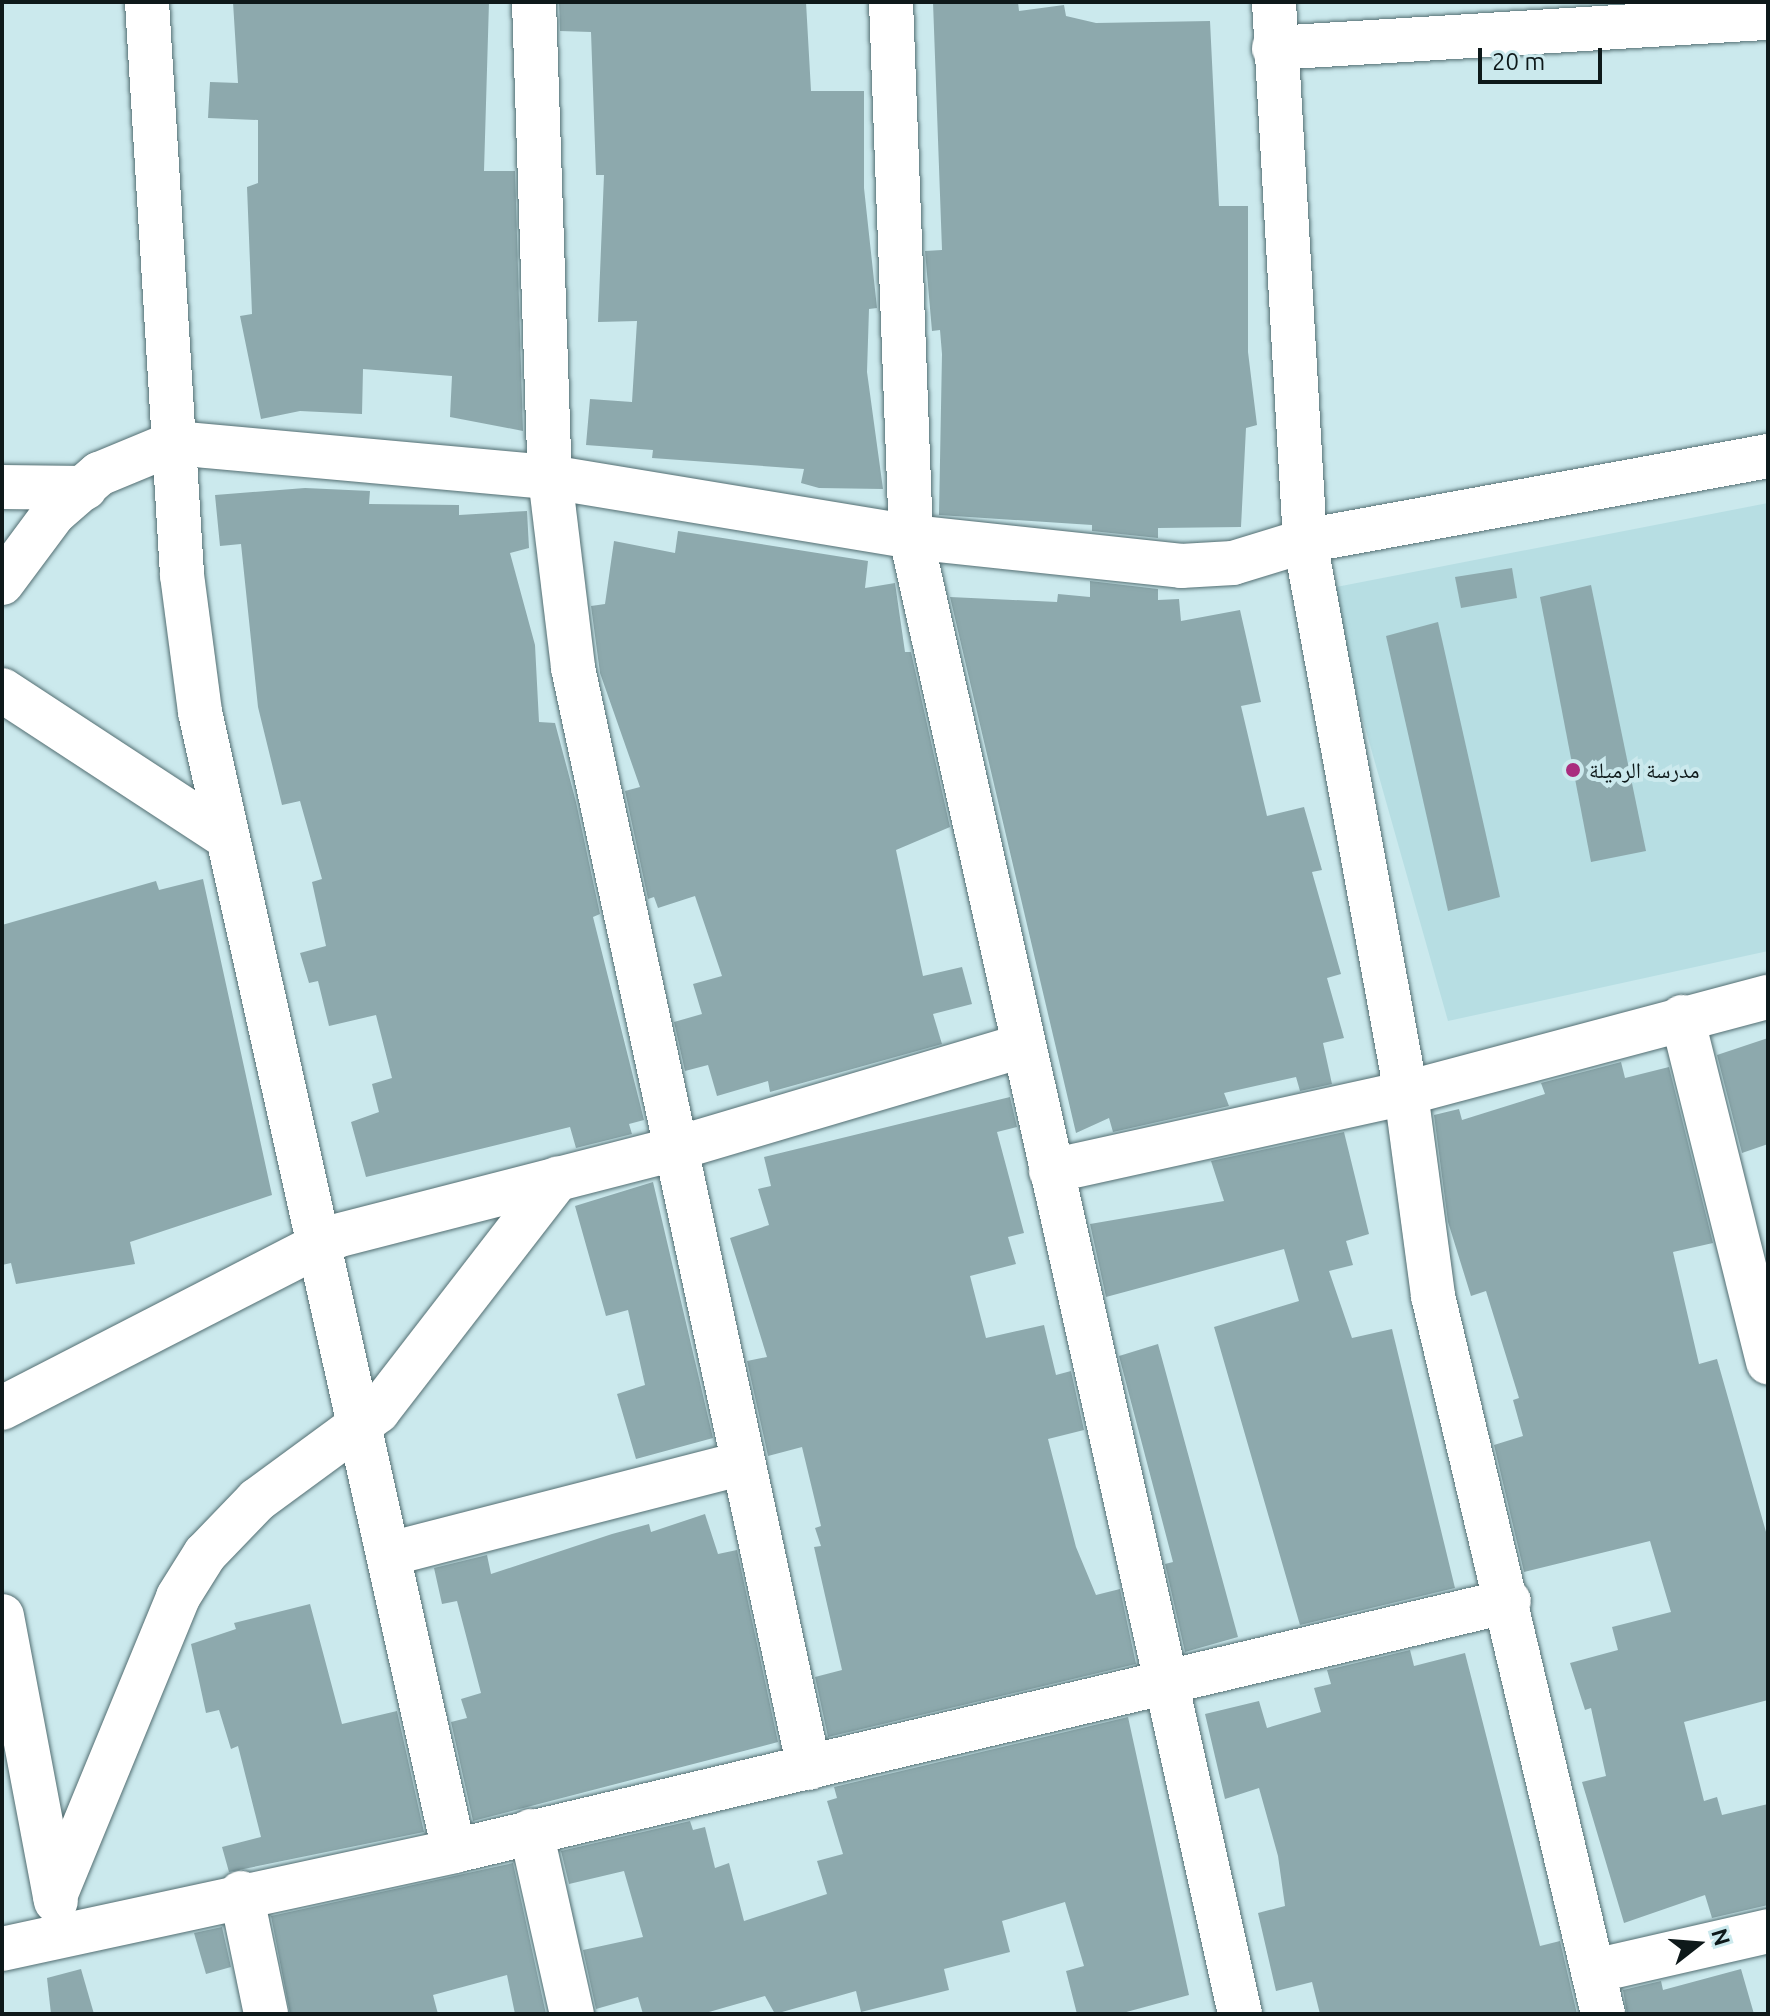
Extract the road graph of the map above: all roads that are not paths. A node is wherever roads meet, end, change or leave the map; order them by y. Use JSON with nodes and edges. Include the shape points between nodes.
{"nodes":[{"id":1,"x":147,"y":2,"type":"edge"},
{"id":2,"x":534,"y":2,"type":"edge"},
{"id":3,"x":891,"y":2,"type":"edge"},
{"id":4,"x":1274,"y":2,"type":"edge"},
{"id":5,"x":1586,"y":14,"type":"edge"},
{"id":6,"x":1768,"y":18,"type":"edge"},
{"id":7,"x":1274,"y":48,"type":"junction"},
{"id":8,"x":174,"y":443,"type":"junction"},
{"id":9,"x":1768,"y":456,"type":"edge"},
{"id":10,"x":550,"y":477,"type":"junction"},
{"id":11,"x":2,"y":487,"type":"edge"},
{"id":12,"x":85,"y":488,"type":"junction"},
{"id":13,"x":911,"y":537,"type":"junction"},
{"id":14,"x":1305,"y":541,"type":"junction"},
{"id":15,"x":2,"y":583,"type":"edge"},
{"id":16,"x":2,"y":690,"type":"edge"},
{"id":17,"x":222,"y":834,"type":"junction"},
{"id":18,"x":1768,"y":997,"type":"edge"},
{"id":19,"x":1682,"y":1017,"type":"junction"},
{"id":20,"x":1022,"y":1046,"type":"junction"},
{"id":21,"x":1406,"y":1093,"type":"junction"},
{"id":22,"x":674,"y":1149,"type":"junction"},
{"id":23,"x":1051,"y":1171,"type":"junction"},
{"id":24,"x":558,"y":1178,"type":"junction"},
{"id":25,"x":322,"y":1243,"type":"junction"},
{"id":26,"x":1768,"y":1362,"type":"edge"},
{"id":27,"x":2,"y":1408,"type":"edge"},
{"id":28,"x":363,"y":1426,"type":"junction"},
{"id":29,"x":740,"y":1464,"type":"junction"},
{"id":30,"x":389,"y":1554,"type":"junction"},
{"id":31,"x":1509,"y":1601,"type":"junction"},
{"id":32,"x":2,"y":1616,"type":"edge"},
{"id":33,"x":1163,"y":1682,"type":"junction"},
{"id":34,"x":809,"y":1768,"type":"junction"},
{"id":35,"x":531,"y":1831,"type":"junction"},
{"id":36,"x":454,"y":1851,"type":"junction"},
{"id":37,"x":241,"y":1893,"type":"junction"},
{"id":38,"x":59,"y":1915,"type":"junction"},
{"id":39,"x":1768,"y":1931,"type":"edge"},
{"id":40,"x":2,"y":1949,"type":"edge"},
{"id":41,"x":1594,"y":1971,"type":"junction"},
{"id":42,"x":266,"y":2014,"type":"edge"},
{"id":43,"x":572,"y":2014,"type":"edge"},
{"id":44,"x":1240,"y":2014,"type":"edge"},
{"id":45,"x":1603,"y":2014,"type":"edge"}],
"edges":[{"from":1,"to":8,"type":"street"},
{"from":2,"to":10,"type":"street"},
{"from":3,"to":13,"type":"street"},
{"from":4,"to":7,"type":"street"},
{"from":5,"to":6,"type":"street"},
{"from":5,"to":7,"type":"street"},
{"from":7,"to":14,"type":"street"},
{"from":8,"to":10,"type":"street"},
{"from":8,"to":12,"type":"street","via":[[140,453]]},
{"from":8,"to":17,"type":"street","via":[[189,644]]},
{"from":9,"to":14,"type":"street"},
{"from":10,"to":13,"type":"street"},
{"from":10,"to":22,"type":"street","via":[[573,668]]},
{"from":11,"to":12,"type":"street"},
{"from":12,"to":15,"type":"street","via":[[54,513]]},
{"from":13,"to":14,"type":"street","via":[[1181,566],[1233,563]]},
{"from":13,"to":20,"type":"street"},
{"from":14,"to":21,"type":"street"},
{"from":16,"to":17,"type":"street"},
{"from":17,"to":25,"type":"street"},
{"from":18,"to":19,"type":"street"},
{"from":19,"to":21,"type":"street"},
{"from":19,"to":26,"type":"street"},
{"from":20,"to":22,"type":"street"},
{"from":20,"to":23,"type":"street"},
{"from":21,"to":23,"type":"street"},
{"from":21,"to":31,"type":"street","via":[[1433,1296]]},
{"from":22,"to":24,"type":"street"},
{"from":22,"to":29,"type":"street"},
{"from":23,"to":33,"type":"street"},
{"from":24,"to":25,"type":"street"},
{"from":24,"to":28,"type":"street"},
{"from":25,"to":27,"type":"street"},
{"from":25,"to":28,"type":"street"},
{"from":28,"to":30,"type":"street"},
{"from":28,"to":38,"type":"street","via":[[275,1485],[205,1554],[178,1597]]},
{"from":29,"to":30,"type":"street"},
{"from":29,"to":34,"type":"street"},
{"from":30,"to":36,"type":"street"},
{"from":31,"to":33,"type":"street"},
{"from":31,"to":41,"type":"street"},
{"from":32,"to":38,"type":"street"},
{"from":33,"to":34,"type":"street"},
{"from":33,"to":44,"type":"street"},
{"from":34,"to":35,"type":"street"},
{"from":35,"to":36,"type":"street"},
{"from":35,"to":43,"type":"street"},
{"from":36,"to":37,"type":"street"},
{"from":37,"to":38,"type":"street"},
{"from":37,"to":42,"type":"street"},
{"from":38,"to":40,"type":"street"},
{"from":39,"to":41,"type":"street"},
{"from":41,"to":45,"type":"street"}]}
